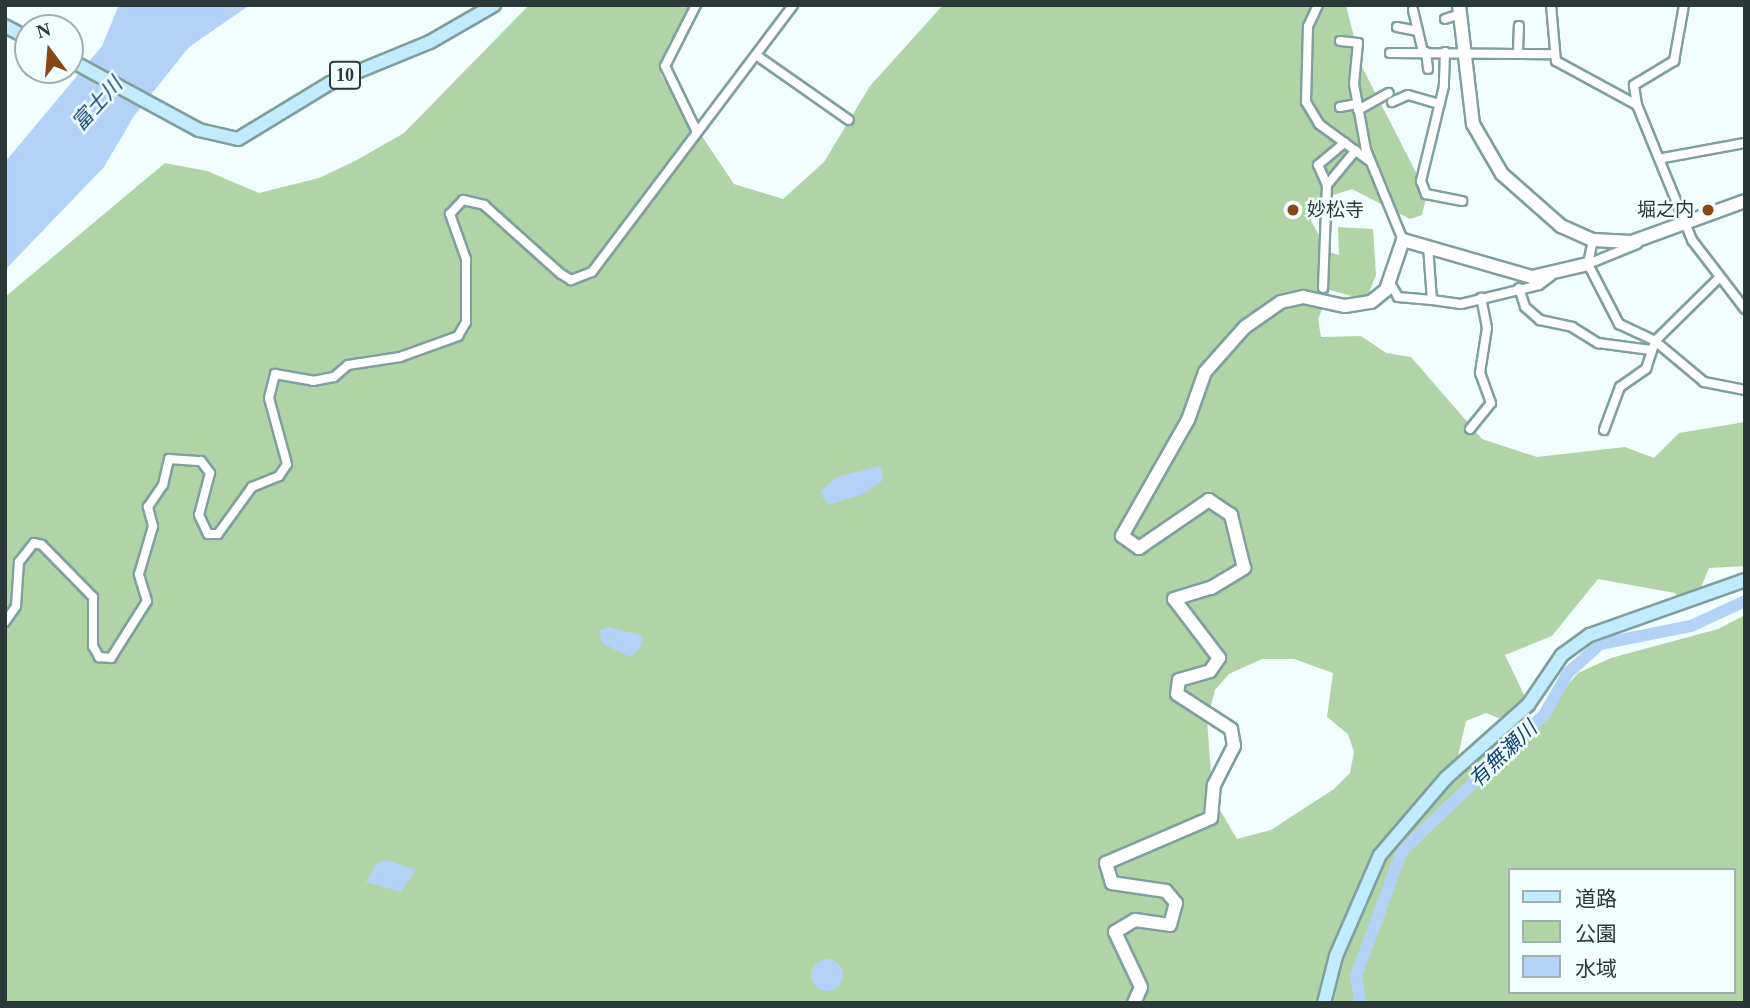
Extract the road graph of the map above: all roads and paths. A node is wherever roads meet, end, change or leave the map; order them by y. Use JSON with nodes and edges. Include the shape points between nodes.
{"nodes":[{"id":1,"x":494,"y":5,"type":"edge"},
{"id":2,"x":696,"y":5,"type":"edge"},
{"id":3,"x":793,"y":5,"type":"edge"},
{"id":4,"x":1318,"y":5,"type":"edge"},
{"id":5,"x":1551,"y":5,"type":"edge"},
{"id":6,"x":1684,"y":5,"type":"edge"},
{"id":7,"x":1413,"y":10,"type":"dead end"},
{"id":8,"x":1460,"y":10,"type":"edge"},
{"id":9,"x":1445,"y":19,"type":"dead end"},
{"id":10,"x":1519,"y":26,"type":"dead end"},
{"id":11,"x":1397,"y":27,"type":"dead end"},
{"id":12,"x":1418,"y":31,"type":"junction"},
{"id":13,"x":1340,"y":41,"type":"dead end"},
{"id":14,"x":1425,"y":52,"type":"junction"},
{"id":15,"x":1445,"y":52,"type":"junction"},
{"id":16,"x":1462,"y":52,"type":"junction"},
{"id":17,"x":1518,"y":52,"type":"junction"},
{"id":18,"x":1390,"y":53,"type":"dead end"},
{"id":19,"x":1552,"y":54,"type":"junction"},
{"id":20,"x":756,"y":55,"type":"junction"},
{"id":21,"x":84,"y":68,"type":"edge"},
{"id":22,"x":1428,"y":69,"type":"dead end"},
{"id":23,"x":1440,"y":104,"type":"junction"},
{"id":24,"x":1637,"y":105,"type":"junction"},
{"id":25,"x":1340,"y":107,"type":"dead end"},
{"id":26,"x":1358,"y":107,"type":"junction"},
{"id":27,"x":849,"y":120,"type":"dead end"},
{"id":28,"x":697,"y":132,"type":"junction"},
{"id":29,"x":1345,"y":142,"type":"junction"},
{"id":30,"x":1745,"y":143,"type":"edge"},
{"id":31,"x":1356,"y":150,"type":"junction"},
{"id":32,"x":1663,"y":158,"type":"junction"},
{"id":33,"x":1371,"y":164,"type":"junction"},
{"id":34,"x":1327,"y":185,"type":"junction"},
{"id":35,"x":1462,"y":201,"type":"dead end"},
{"id":36,"x":1745,"y":201,"type":"edge"},
{"id":37,"x":1684,"y":224,"type":"junction"},
{"id":38,"x":1649,"y":239,"type":"junction"},
{"id":39,"x":1403,"y":240,"type":"junction"},
{"id":40,"x":1592,"y":240,"type":"junction"},
{"id":41,"x":1428,"y":246,"type":"junction"},
{"id":42,"x":1588,"y":264,"type":"junction"},
{"id":43,"x":1551,"y":276,"type":"junction"},
{"id":44,"x":1389,"y":277,"type":"junction"},
{"id":45,"x":1720,"y":277,"type":"junction"},
{"id":46,"x":1323,"y":288,"type":"dead end"},
{"id":47,"x":1519,"y":288,"type":"junction"},
{"id":48,"x":1480,"y":298,"type":"junction"},
{"id":49,"x":1432,"y":300,"type":"junction"},
{"id":50,"x":1745,"y":309,"type":"edge"},
{"id":51,"x":1653,"y":345,"type":"junction"},
{"id":52,"x":1745,"y":390,"type":"edge"},
{"id":53,"x":1471,"y":429,"type":"dead end"},
{"id":54,"x":1604,"y":430,"type":"dead end"},
{"id":55,"x":1745,"y":580,"type":"edge"},
{"id":56,"x":5,"y":622,"type":"edge"},
{"id":57,"x":1134,"y":1003,"type":"edge"},
{"id":58,"x":1324,"y":1003,"type":"edge"}],
"edges":[{"from":1,"to":21,"type":"main road","number":"10","via":[[430,42],[330,83],[248,136],[227,139],[199,130]]},
{"from":2,"to":28,"type":"street","via":[[665,66]]},
{"from":3,"to":20,"type":"street"},
{"from":4,"to":29,"type":"street","via":[[1308,26],[1304,91],[1319,124]]},
{"from":5,"to":19,"type":"street"},
{"from":6,"to":24,"type":"street","via":[[1674,61],[1634,85]]},
{"from":7,"to":12,"type":"street"},
{"from":8,"to":9,"type":"street"},
{"from":8,"to":16,"type":"street"},
{"from":10,"to":17,"type":"street"},
{"from":11,"to":12,"type":"street"},
{"from":12,"to":14,"type":"street"},
{"from":13,"to":26,"type":"street","via":[[1358,43]]},
{"from":14,"to":15,"type":"street"},
{"from":14,"to":18,"type":"street"},
{"from":14,"to":22,"type":"street"},
{"from":15,"to":16,"type":"street"},
{"from":15,"to":23,"type":"street"},
{"from":16,"to":17,"type":"street"},
{"from":16,"to":40,"type":"street","via":[[1466,104],[1502,174],[1562,226]]},
{"from":17,"to":19,"type":"street"},
{"from":19,"to":24,"type":"street"},
{"from":20,"to":27,"type":"street"},
{"from":20,"to":28,"type":"street"},
{"from":23,"to":26,"type":"street","via":[[1408,95]]},
{"from":23,"to":35,"type":"street","via":[[1422,187],[1426,194]]},
{"from":24,"to":32,"type":"street"},
{"from":25,"to":26,"type":"street"},
{"from":26,"to":33,"type":"street"},
{"from":28,"to":56,"type":"street","via":[[605,262],[581,278],[561,274],[484,205],[463,200],[453,206],[466,259],[466,322],[458,336],[400,357],[348,365],[334,377],[313,381],[275,374],[269,398],[287,464],[279,476],[252,487],[218,534],[208,534],[199,515],[210,473],[201,461],[169,459],[163,485],[148,507],[153,526],[141,556],[147,601],[111,658],[99,657],[93,646],[93,597],[42,545],[34,543],[19,562],[16,606]]},
{"from":29,"to":31,"type":"street"},
{"from":29,"to":34,"type":"street","via":[[1318,165]]},
{"from":30,"to":32,"type":"street","via":[[1703,157]]},
{"from":31,"to":33,"type":"street"},
{"from":31,"to":34,"type":"street"},
{"from":32,"to":37,"type":"street"},
{"from":33,"to":39,"type":"street"},
{"from":34,"to":46,"type":"street"},
{"from":36,"to":37,"type":"street"},
{"from":37,"to":38,"type":"street"},
{"from":37,"to":45,"type":"street"},
{"from":38,"to":40,"type":"street"},
{"from":38,"to":42,"type":"street"},
{"from":39,"to":41,"type":"street"},
{"from":39,"to":44,"type":"street"},
{"from":40,"to":42,"type":"street"},
{"from":41,"to":43,"type":"street","via":[[1532,277]]},
{"from":41,"to":49,"type":"street"},
{"from":42,"to":43,"type":"street"},
{"from":42,"to":51,"type":"street","via":[[1619,324]]},
{"from":43,"to":47,"type":"street"},
{"from":44,"to":49,"type":"street","via":[[1398,296]]},
{"from":44,"to":57,"type":"street","via":[[1386,290],[1371,302],[1345,306],[1292,297],[1245,327],[1205,372],[1148,494],[1123,524],[1125,543],[1139,548],[1202,503],[1216,500],[1231,515],[1246,561],[1226,581],[1174,599],[1219,658],[1210,671],[1179,680],[1177,694],[1235,736],[1214,785],[1211,818],[1106,863],[1112,883],[1166,891],[1176,903],[1170,925],[1135,920],[1115,932],[1141,987]]},
{"from":45,"to":50,"type":"street"},
{"from":45,"to":51,"type":"street"},
{"from":47,"to":48,"type":"street"},
{"from":47,"to":51,"type":"street","via":[[1525,307],[1540,320],[1572,327],[1598,343]]},
{"from":48,"to":49,"type":"street"},
{"from":48,"to":53,"type":"street","via":[[1486,328],[1481,382],[1491,403]]},
{"from":51,"to":52,"type":"street","via":[[1704,382]]},
{"from":51,"to":54,"type":"street","via":[[1646,369],[1620,387]]},
{"from":55,"to":58,"type":"main road","via":[[1590,635],[1562,655],[1528,705],[1446,778],[1380,855],[1336,956]]}]}
